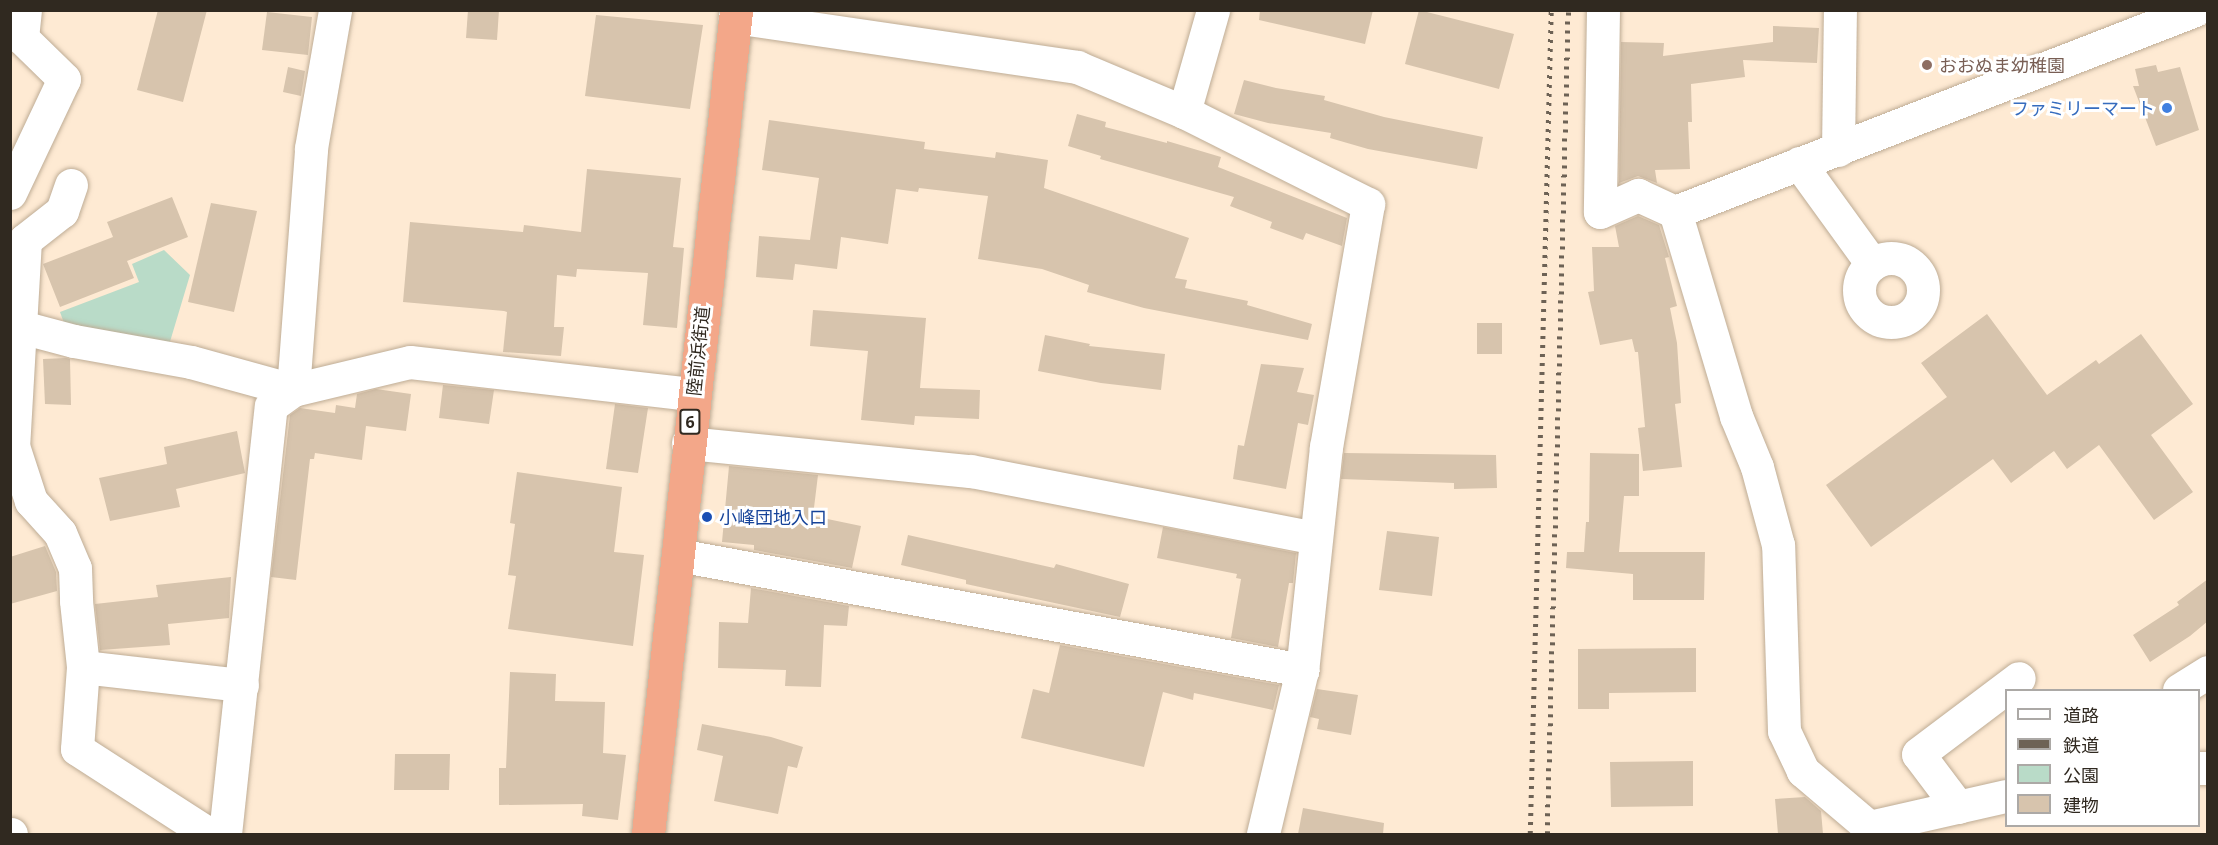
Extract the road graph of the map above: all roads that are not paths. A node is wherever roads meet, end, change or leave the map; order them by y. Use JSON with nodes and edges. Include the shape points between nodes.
{"nodes":[{"id":1,"x":25,"y":10,"type":"edge"},
{"id":2,"x":335,"y":10,"type":"edge"},
{"id":3,"x":1213,"y":10,"type":"edge"},
{"id":4,"x":1603,"y":10,"type":"edge"},
{"id":5,"x":1840,"y":10,"type":"edge"},
{"id":6,"x":2195,"y":10,"type":"edge"},
{"id":7,"x":736,"y":14,"type":"edge"},
{"id":8,"x":1184,"y":112,"type":"junction"},
{"id":9,"x":1838,"y":150,"type":"junction"},
{"id":10,"x":1799,"y":163,"type":"junction"},
{"id":11,"x":71,"y":185,"type":"dead end"},
{"id":12,"x":10,"y":193,"type":"edge"},
{"id":13,"x":1675,"y":212,"type":"junction"},
{"id":14,"x":1872,"y":264,"type":"dead end"},
{"id":15,"x":15,"y":326,"type":"edge"},
{"id":16,"x":293,"y":390,"type":"junction"},
{"id":17,"x":693,"y":394,"type":"junction"},
{"id":18,"x":688,"y":443,"type":"junction"},
{"id":19,"x":1316,"y":538,"type":"junction"},
{"id":20,"x":678,"y":555,"type":"junction"},
{"id":21,"x":83,"y":667,"type":"junction"},
{"id":22,"x":1302,"y":670,"type":"junction"},
{"id":23,"x":2208,"y":672,"type":"edge"},
{"id":24,"x":2019,"y":678,"type":"dead end"},
{"id":25,"x":242,"y":685,"type":"junction"},
{"id":26,"x":2181,"y":689,"type":"edge"},
{"id":27,"x":2005,"y":796,"type":"edge"},
{"id":28,"x":1958,"y":807,"type":"junction"},
{"id":29,"x":1870,"y":831,"type":"edge"},
{"id":30,"x":209,"y":834,"type":"edge"},
{"id":31,"x":225,"y":834,"type":"edge"},
{"id":32,"x":648,"y":834,"type":"edge"},
{"id":33,"x":1263,"y":834,"type":"edge"}],
"edges":[{"from":1,"to":12,"type":"street","via":[[21,38],[64,79]]},
{"from":2,"to":16,"type":"street","via":[[311,148]]},
{"from":3,"to":8,"type":"street"},
{"from":4,"to":13,"type":"street","via":[[1600,212],[1638,195]]},
{"from":5,"to":9,"type":"street"},
{"from":6,"to":9,"type":"street"},
{"from":7,"to":8,"type":"street","via":[[1077,67]]},
{"from":7,"to":17,"type":"highway","name":"陸前浜街道","number":"6"},
{"from":8,"to":19,"type":"street","via":[[1368,204],[1326,447]]},
{"from":9,"to":10,"type":"street"},
{"from":10,"to":13,"type":"street"},
{"from":10,"to":14,"type":"street"},
{"from":11,"to":15,"type":"street","via":[[62,211],[25,240]]},
{"from":13,"to":29,"type":"street","via":[[1778,545],[1784,731],[1803,771]]},
{"from":15,"to":16,"type":"street","via":[[191,362]]},
{"from":15,"to":21,"type":"street","via":[[13,446],[31,501],[60,533],[75,568]]},
{"from":16,"to":17,"type":"street","via":[[410,363]]},
{"from":16,"to":25,"type":"street","via":[[271,406]]},
{"from":17,"to":18,"type":"highway","name":"陸前浜街道","number":"6"},
{"from":18,"to":19,"type":"street","via":[[971,471]]},
{"from":18,"to":20,"type":"highway","name":"陸前浜街道","number":"6"},
{"from":19,"to":22,"type":"street"},
{"from":20,"to":22,"type":"street"},
{"from":20,"to":32,"type":"highway","name":"陸前浜街道","number":"6"},
{"from":21,"to":25,"type":"street"},
{"from":21,"to":30,"type":"street","via":[[77,749]]},
{"from":22,"to":33,"type":"street"},
{"from":23,"to":26,"type":"street"},
{"from":24,"to":28,"type":"street","via":[[1918,754]]},
{"from":25,"to":31,"type":"street"},
{"from":27,"to":28,"type":"street"},
{"from":28,"to":29,"type":"street"}]}
